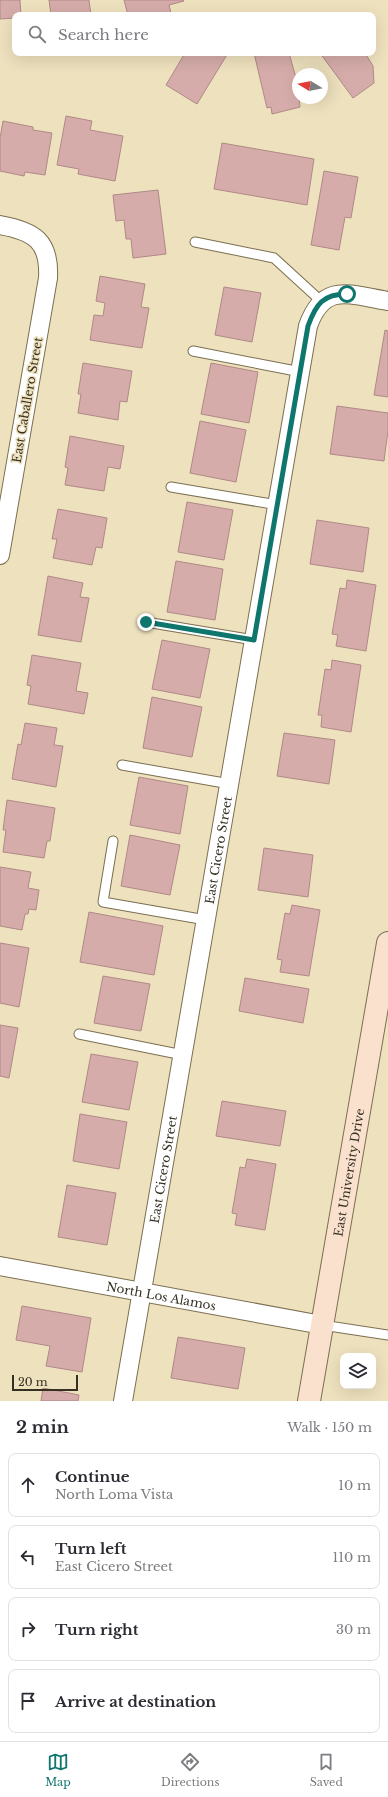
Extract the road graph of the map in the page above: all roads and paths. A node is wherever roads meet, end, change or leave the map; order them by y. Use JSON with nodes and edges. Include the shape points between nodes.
{"nodes":[{"id":1,"x":0,"y":225,"type":"edge"},
{"id":2,"x":195,"y":242,"type":"dead end"},
{"id":3,"x":321,"y":301,"type":"junction"},
{"id":4,"x":388,"y":301,"type":"edge"},
{"id":5,"x":193,"y":351,"type":"dead end"},
{"id":6,"x":300,"y":372,"type":"junction"},
{"id":7,"x":171,"y":487,"type":"dead end"},
{"id":8,"x":278,"y":505,"type":"junction"},
{"id":9,"x":0,"y":555,"type":"edge"},
{"id":10,"x":146,"y":622,"type":"dead end"},
{"id":11,"x":254,"y":640,"type":"junction"},
{"id":12,"x":122,"y":765,"type":"dead end"},
{"id":13,"x":230,"y":784,"type":"junction"},
{"id":14,"x":113,"y":841,"type":"dead end"},
{"id":15,"x":206,"y":920,"type":"junction"},
{"id":16,"x":388,"y":943,"type":"edge"},
{"id":17,"x":78,"y":1034,"type":"dead end"},
{"id":18,"x":183,"y":1055,"type":"junction"},
{"id":19,"x":0,"y":1266,"type":"edge"},
{"id":20,"x":142,"y":1292,"type":"junction"},
{"id":21,"x":322,"y":1325,"type":"junction"},
{"id":22,"x":388,"y":1335,"type":"edge"},
{"id":23,"x":123,"y":1401,"type":"edge"},
{"id":24,"x":309,"y":1401,"type":"edge"}],
"edges":[{"from":1,"to":9,"type":"street","name":"East Caballero Street","via":[[35,237],[47,255],[48,278]]},
{"from":2,"to":3,"type":"lane","via":[[274,258]]},
{"from":3,"to":4,"type":"street","via":[[337,294]]},
{"from":3,"to":6,"type":"street","name":"East Cicero Street","via":[[308,326]]},
{"from":5,"to":6,"type":"lane"},
{"from":6,"to":8,"type":"street","name":"East Cicero Street"},
{"from":7,"to":8,"type":"lane"},
{"from":8,"to":11,"type":"street","name":"East Cicero Street"},
{"from":10,"to":11,"type":"lane"},
{"from":11,"to":13,"type":"street","name":"East Cicero Street"},
{"from":12,"to":13,"type":"lane"},
{"from":13,"to":15,"type":"street","name":"East Cicero Street"},
{"from":14,"to":15,"type":"lane","via":[[103,902]]},
{"from":15,"to":18,"type":"street","name":"East Cicero Street"},
{"from":16,"to":21,"type":"main road","name":"East University Drive"},
{"from":17,"to":18,"type":"lane"},
{"from":18,"to":20,"type":"street","name":"East Cicero Street"},
{"from":19,"to":20,"type":"street","name":"North Los Alamos"},
{"from":20,"to":21,"type":"street","name":"North Los Alamos"},
{"from":20,"to":23,"type":"street","name":"East Cicero Street"},
{"from":21,"to":22,"type":"lane"},
{"from":21,"to":24,"type":"main road","name":"East University Drive"}]}
